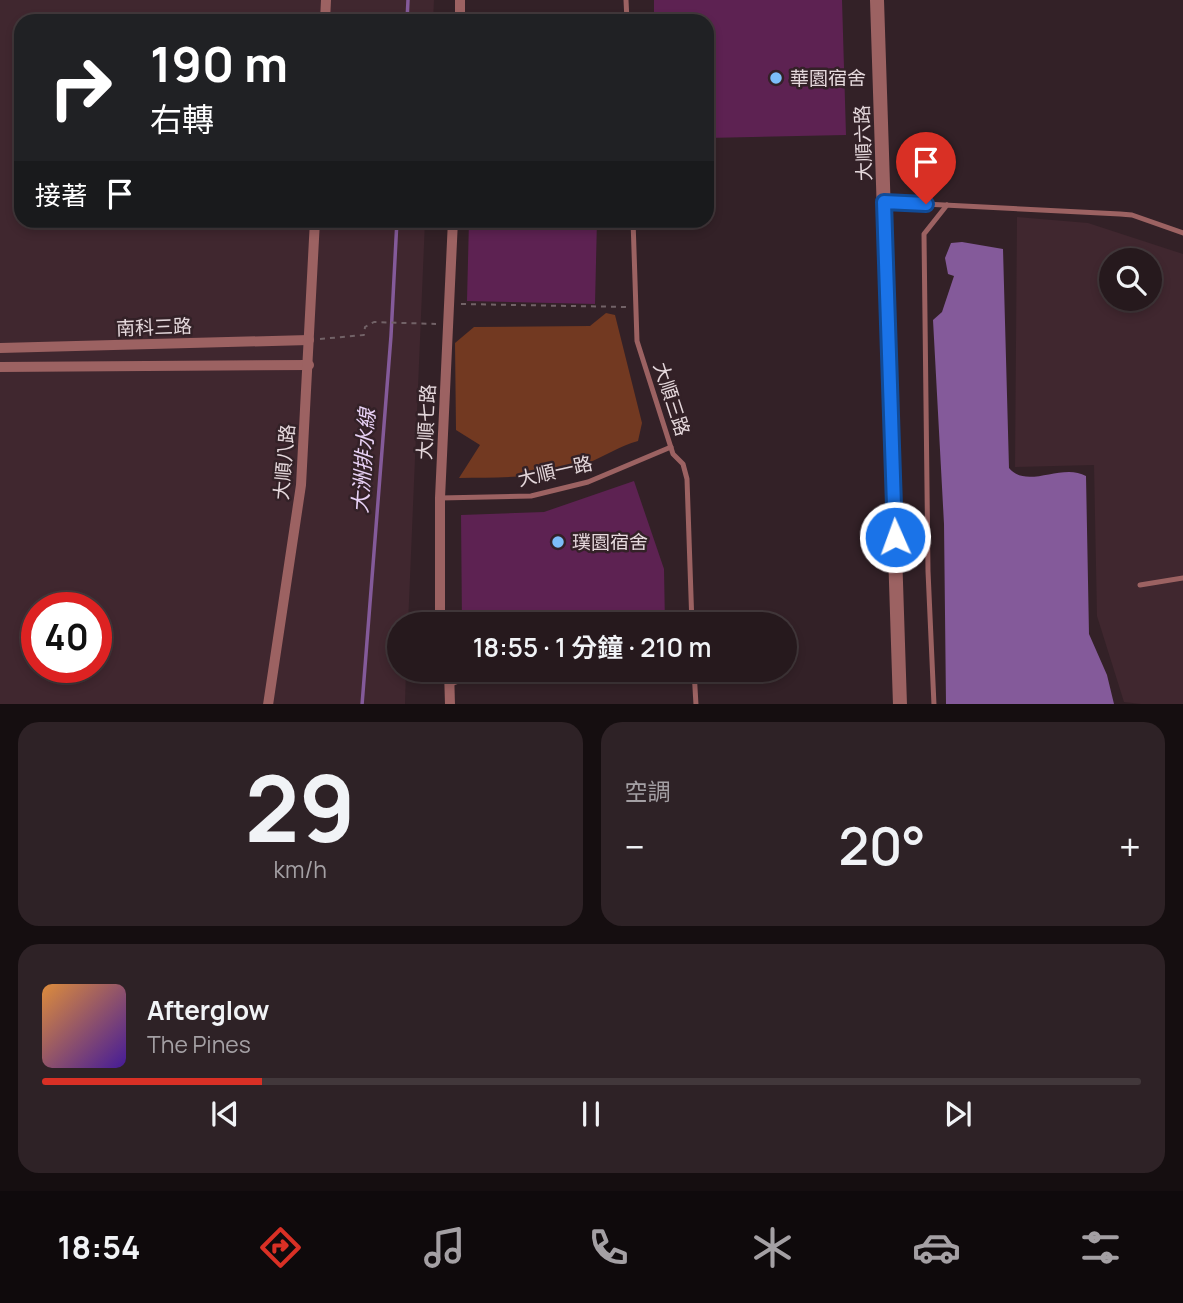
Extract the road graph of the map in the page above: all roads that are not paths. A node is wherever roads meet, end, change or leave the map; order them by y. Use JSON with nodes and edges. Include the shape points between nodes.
{"nodes":[{"id":1,"x":877,"y":0,"type":"edge"},
{"id":2,"x":884,"y":202,"type":"junction"},
{"id":3,"x":947,"y":205,"type":"junction"},
{"id":4,"x":315,"y":228,"type":"edge"},
{"id":5,"x":453,"y":228,"type":"edge"},
{"id":6,"x":633,"y":228,"type":"edge"},
{"id":7,"x":1183,"y":233,"type":"edge"},
{"id":8,"x":309,"y":340,"type":"junction"},
{"id":9,"x":0,"y":348,"type":"edge"},
{"id":10,"x":309,"y":365,"type":"junction"},
{"id":11,"x":0,"y":367,"type":"edge"},
{"id":12,"x":671,"y":447,"type":"junction"},
{"id":13,"x":440,"y":498,"type":"junction"},
{"id":14,"x":1183,"y":578,"type":"edge"},
{"id":15,"x":1140,"y":585,"type":"dead end"},
{"id":16,"x":440,"y":612,"type":"edge"},
{"id":17,"x":692,"y":612,"type":"edge"},
{"id":18,"x":455,"y":682,"type":"edge"},
{"id":19,"x":695,"y":682,"type":"edge"},
{"id":20,"x":450,"y":684,"type":"joint"},
{"id":21,"x":268,"y":704,"type":"edge"},
{"id":22,"x":450,"y":704,"type":"edge"},
{"id":23,"x":696,"y":704,"type":"edge"},
{"id":24,"x":900,"y":704,"type":"edge"},
{"id":25,"x":934,"y":704,"type":"edge"}],
"edges":[{"from":1,"to":2,"type":"street","name":"大順六路"},
{"from":2,"to":3,"type":"lane"},
{"from":2,"to":24,"type":"street","name":"大順六路"},
{"from":3,"to":7,"type":"lane","via":[[1132,215]]},
{"from":3,"to":25,"type":"lane","via":[[924,234]]},
{"from":4,"to":8,"type":"street","name":"大順八路"},
{"from":5,"to":13,"type":"street","name":"大順七路"},
{"from":6,"to":12,"type":"lane","name":"大順三路","via":[[637,341]]},
{"from":8,"to":9,"type":"street","name":"南科三路"},
{"from":8,"to":10,"type":"street","name":"大順八路"},
{"from":10,"to":11,"type":"street","name":"南科三路"},
{"from":10,"to":21,"type":"street","name":"大順八路","via":[[301,485]]},
{"from":12,"to":13,"type":"lane","name":"大順一路","via":[[588,482],[531,496]]},
{"from":12,"to":17,"type":"lane","name":"大順三路","via":[[687,479]]},
{"from":13,"to":16,"type":"street","name":"大順七路"},
{"from":14,"to":15,"type":"lane"},
{"from":18,"to":20,"type":"lane"},
{"from":19,"to":23,"type":"lane"},
{"from":20,"to":22,"type":"street"}]}
